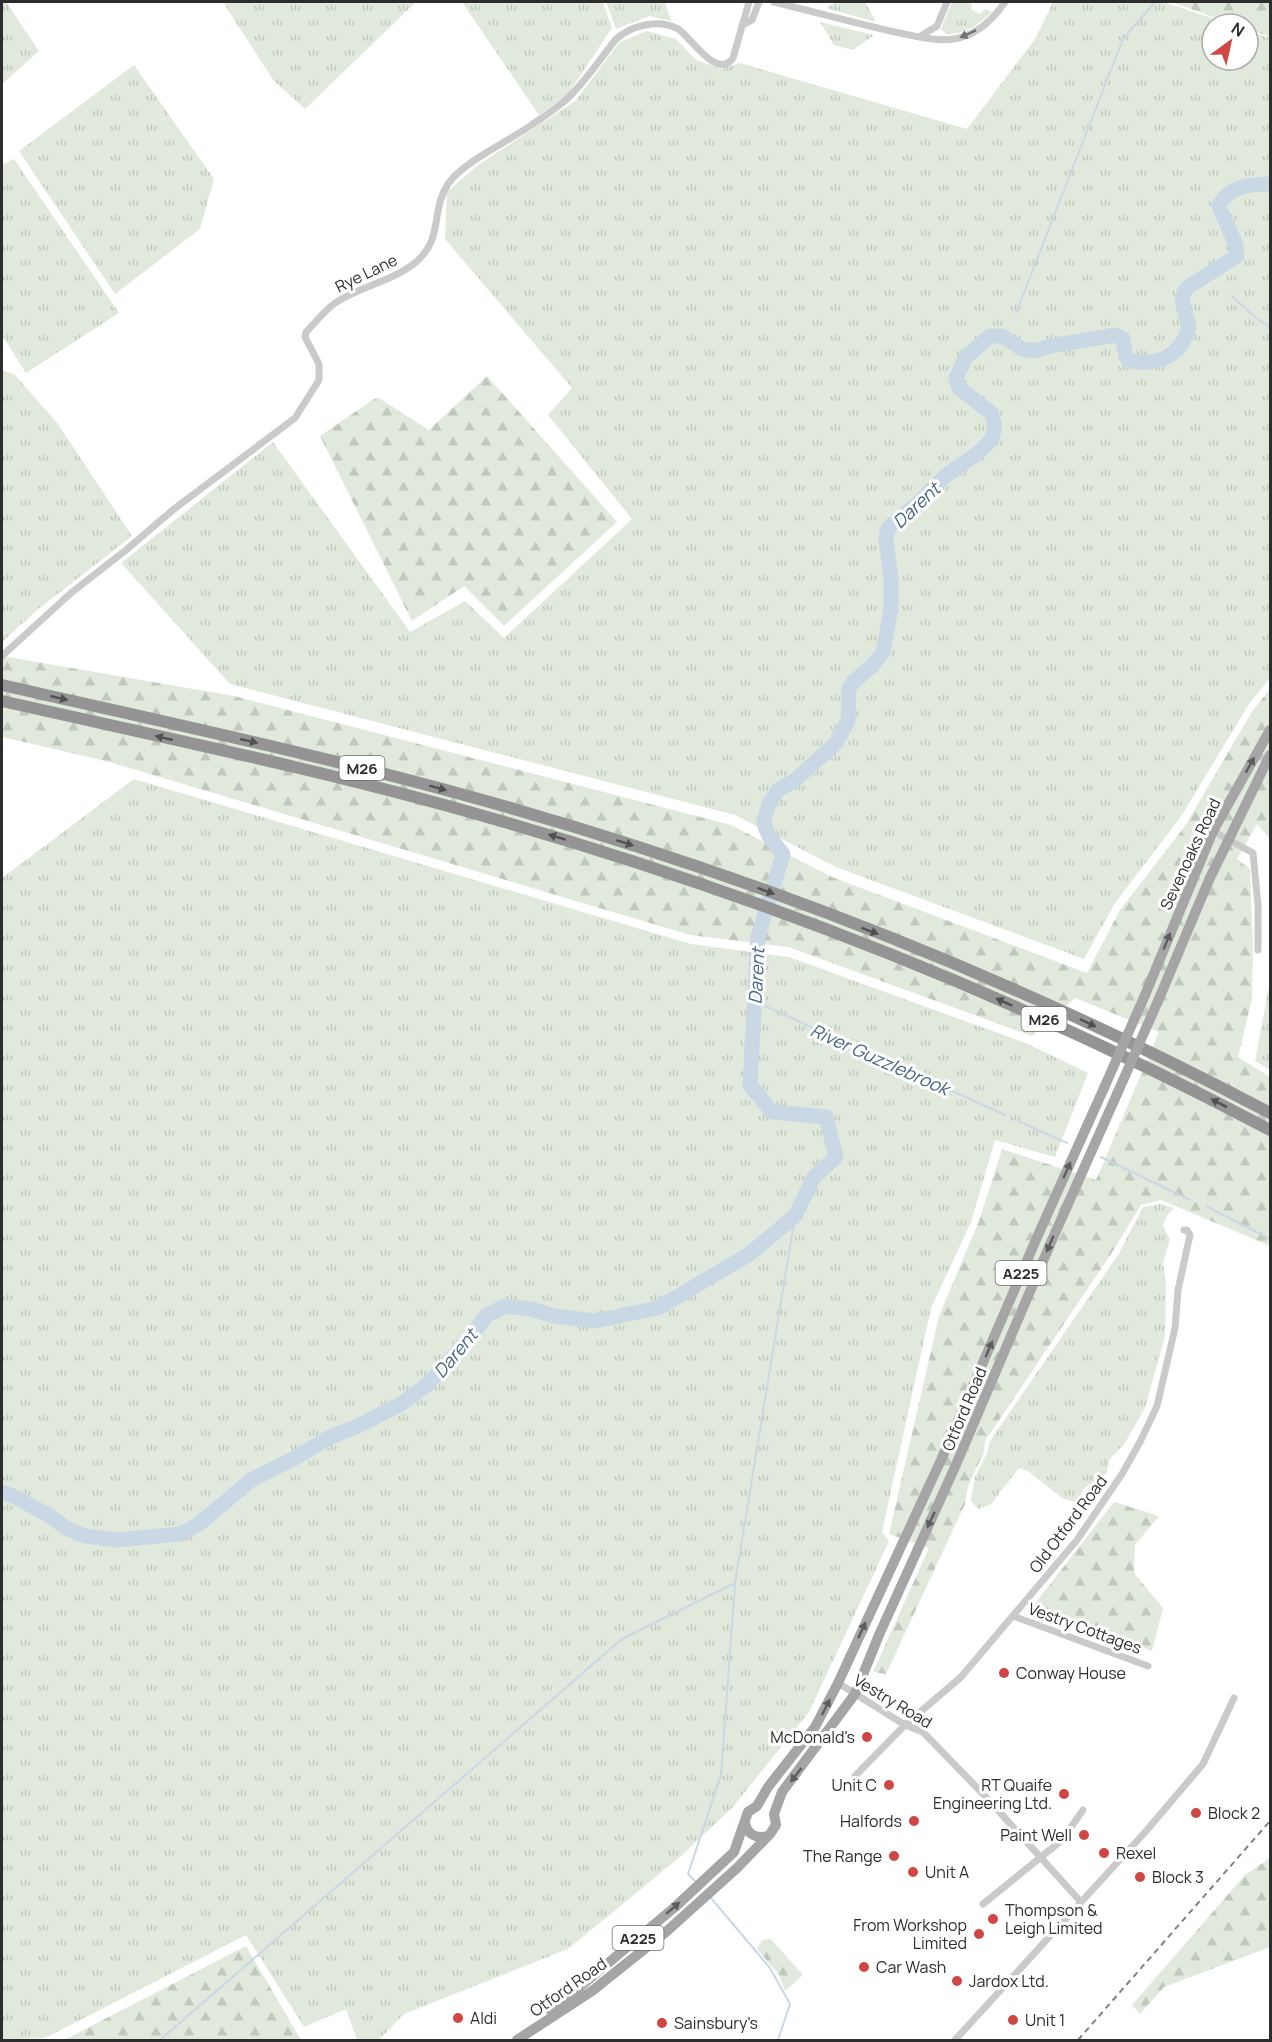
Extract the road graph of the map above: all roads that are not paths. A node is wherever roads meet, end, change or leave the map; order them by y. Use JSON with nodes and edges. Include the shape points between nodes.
{"nodes":[{"id":1,"x":749,"y":2,"type":"edge"},
{"id":2,"x":759,"y":2,"type":"edge"},
{"id":3,"x":774,"y":2,"type":"edge"},
{"id":4,"x":947,"y":2,"type":"edge"},
{"id":5,"x":1005,"y":2,"type":"edge"},
{"id":6,"x":742,"y":25,"type":"junction"},
{"id":7,"x":919,"y":37,"type":"junction"},
{"id":8,"x":2,"y":656,"type":"edge"},
{"id":9,"x":2,"y":686,"type":"edge"},
{"id":10,"x":2,"y":700,"type":"edge"},
{"id":11,"x":1270,"y":730,"type":"edge"},
{"id":12,"x":1270,"y":755,"type":"edge"},
{"id":13,"x":1214,"y":831,"type":"junction"},
{"id":14,"x":1228,"y":840,"type":"junction"},
{"id":15,"x":1258,"y":950,"type":"dead end"},
{"id":16,"x":1145,"y":995,"type":"joint"},
{"id":17,"x":1158,"y":1001,"type":"joint"},
{"id":18,"x":1270,"y":1113,"type":"edge"},
{"id":19,"x":1270,"y":1130,"type":"edge"},
{"id":20,"x":1184,"y":1230,"type":"dead end"},
{"id":21,"x":1013,"y":1616,"type":"junction"},
{"id":22,"x":1148,"y":1666,"type":"dead end"},
{"id":23,"x":838,"y":1683,"type":"junction"},
{"id":24,"x":855,"y":1694,"type":"junction"},
{"id":25,"x":1234,"y":1698,"type":"dead end"},
{"id":26,"x":905,"y":1725,"type":"junction"},
{"id":27,"x":855,"y":1776,"type":"dead end"},
{"id":28,"x":757,"y":1806,"type":"junction"},
{"id":29,"x":1083,"y":1810,"type":"dead end"},
{"id":30,"x":774,"y":1814,"type":"junction"},
{"id":31,"x":744,"y":1823,"type":"junction"},
{"id":32,"x":767,"y":1836,"type":"junction"},
{"id":33,"x":1039,"y":1857,"type":"junction"},
{"id":34,"x":1080,"y":1901,"type":"junction"},
{"id":35,"x":983,"y":1904,"type":"dead end"},
{"id":36,"x":517,"y":2040,"type":"edge"},
{"id":37,"x":955,"y":2040,"type":"edge"}],
"edges":[{"from":1,"to":6,"type":"street","name":"Rye Lane"},
{"from":2,"to":6,"type":"street","via":[[752,20]]},
{"from":3,"to":7,"type":"street"},
{"from":4,"to":7,"type":"street","via":[[937,26]]},
{"from":5,"to":7,"type":"street","one_way":true,"via":[[972,34],[948,40]]},
{"from":6,"to":8,"type":"street","name":"Rye Lane","via":[[733,58],[724,64],[715,63],[680,30],[664,24],[625,31],[569,98],[449,183],[437,209],[433,240],[425,254],[392,277],[334,304],[306,332],[319,364],[319,380],[295,418],[174,509]]},
{"from":9,"to":18,"type":"highway","number":"M26","one_way":true,"via":[[431,786],[567,824],[717,873],[963,968],[1155,1055]]},
{"from":19,"to":10,"type":"highway","number":"M26","one_way":true,"via":[[1073,1032],[909,961],[712,887],[548,834],[378,787]]},
{"from":13,"to":11,"type":"main road","name":"Sevenoaks Road","number":"A225","one_way":true},
{"from":12,"to":14,"type":"main road","name":"Sevenoaks Road","number":"A225"},
{"from":13,"to":14,"type":"street"},
{"from":16,"to":13,"type":"main road","name":"Sevenoaks Road","number":"A225","one_way":true},
{"from":14,"to":15,"type":"street","via":[[1252,853]]},
{"from":14,"to":17,"type":"main road","name":"Sevenoaks Road","number":"A225"},
{"from":23,"to":16,"type":"main road","name":"Otford Road","number":"A225","one_way":true,"bridge":true,"via":[[941,1460]]},
{"from":17,"to":24,"type":"main road","name":"Otford Road","number":"A225","one_way":true,"bridge":true},
{"from":20,"to":21,"type":"street","name":"Old Otford Road","via":[[1189,1232],[1189,1240],[1157,1406],[1101,1508]]},
{"from":21,"to":22,"type":"street","name":"Vestry Cottages"},
{"from":21,"to":26,"type":"street","name":"Old Otford Road","via":[[961,1677]]},
{"from":23,"to":24,"type":"street","name":"Vestry Road"},
{"from":28,"to":23,"type":"main road","name":"Otford Road","number":"A225","one_way":true,"via":[[815,1727]]},
{"from":24,"to":26,"type":"street","name":"Vestry Road"},
{"from":24,"to":30,"type":"main road","name":"Otford Road","number":"A225","one_way":true,"via":[[782,1792]]},
{"from":25,"to":34,"type":"street","via":[[1203,1764]]},
{"from":26,"to":27,"type":"street","name":"Old Otford Road"},
{"from":26,"to":33,"type":"street","name":"Vestry Road","via":[[923,1732]]},
{"from":28,"to":30,"type":"main road"},
{"from":28,"to":31,"type":"main road","name":"Otford Road","number":"A225","via":[[748,1812]]},
{"from":29,"to":33,"type":"street","via":[[1062,1840]]},
{"from":30,"to":32,"type":"main road","name":"Otford Road","number":"A225","via":[[776,1825]]},
{"from":31,"to":32,"type":"main road","via":[[753,1836]]},
{"from":36,"to":31,"type":"main road","name":"Otford Road","number":"A225","one_way":true,"via":[[734,1852]]},
{"from":32,"to":36,"type":"main road","name":"Otford Road","number":"A225","via":[[667,1931],[592,1991]]},
{"from":33,"to":34,"type":"street","name":"Vestry Road"},
{"from":33,"to":35,"type":"street"},
{"from":34,"to":37,"type":"street"}]}
